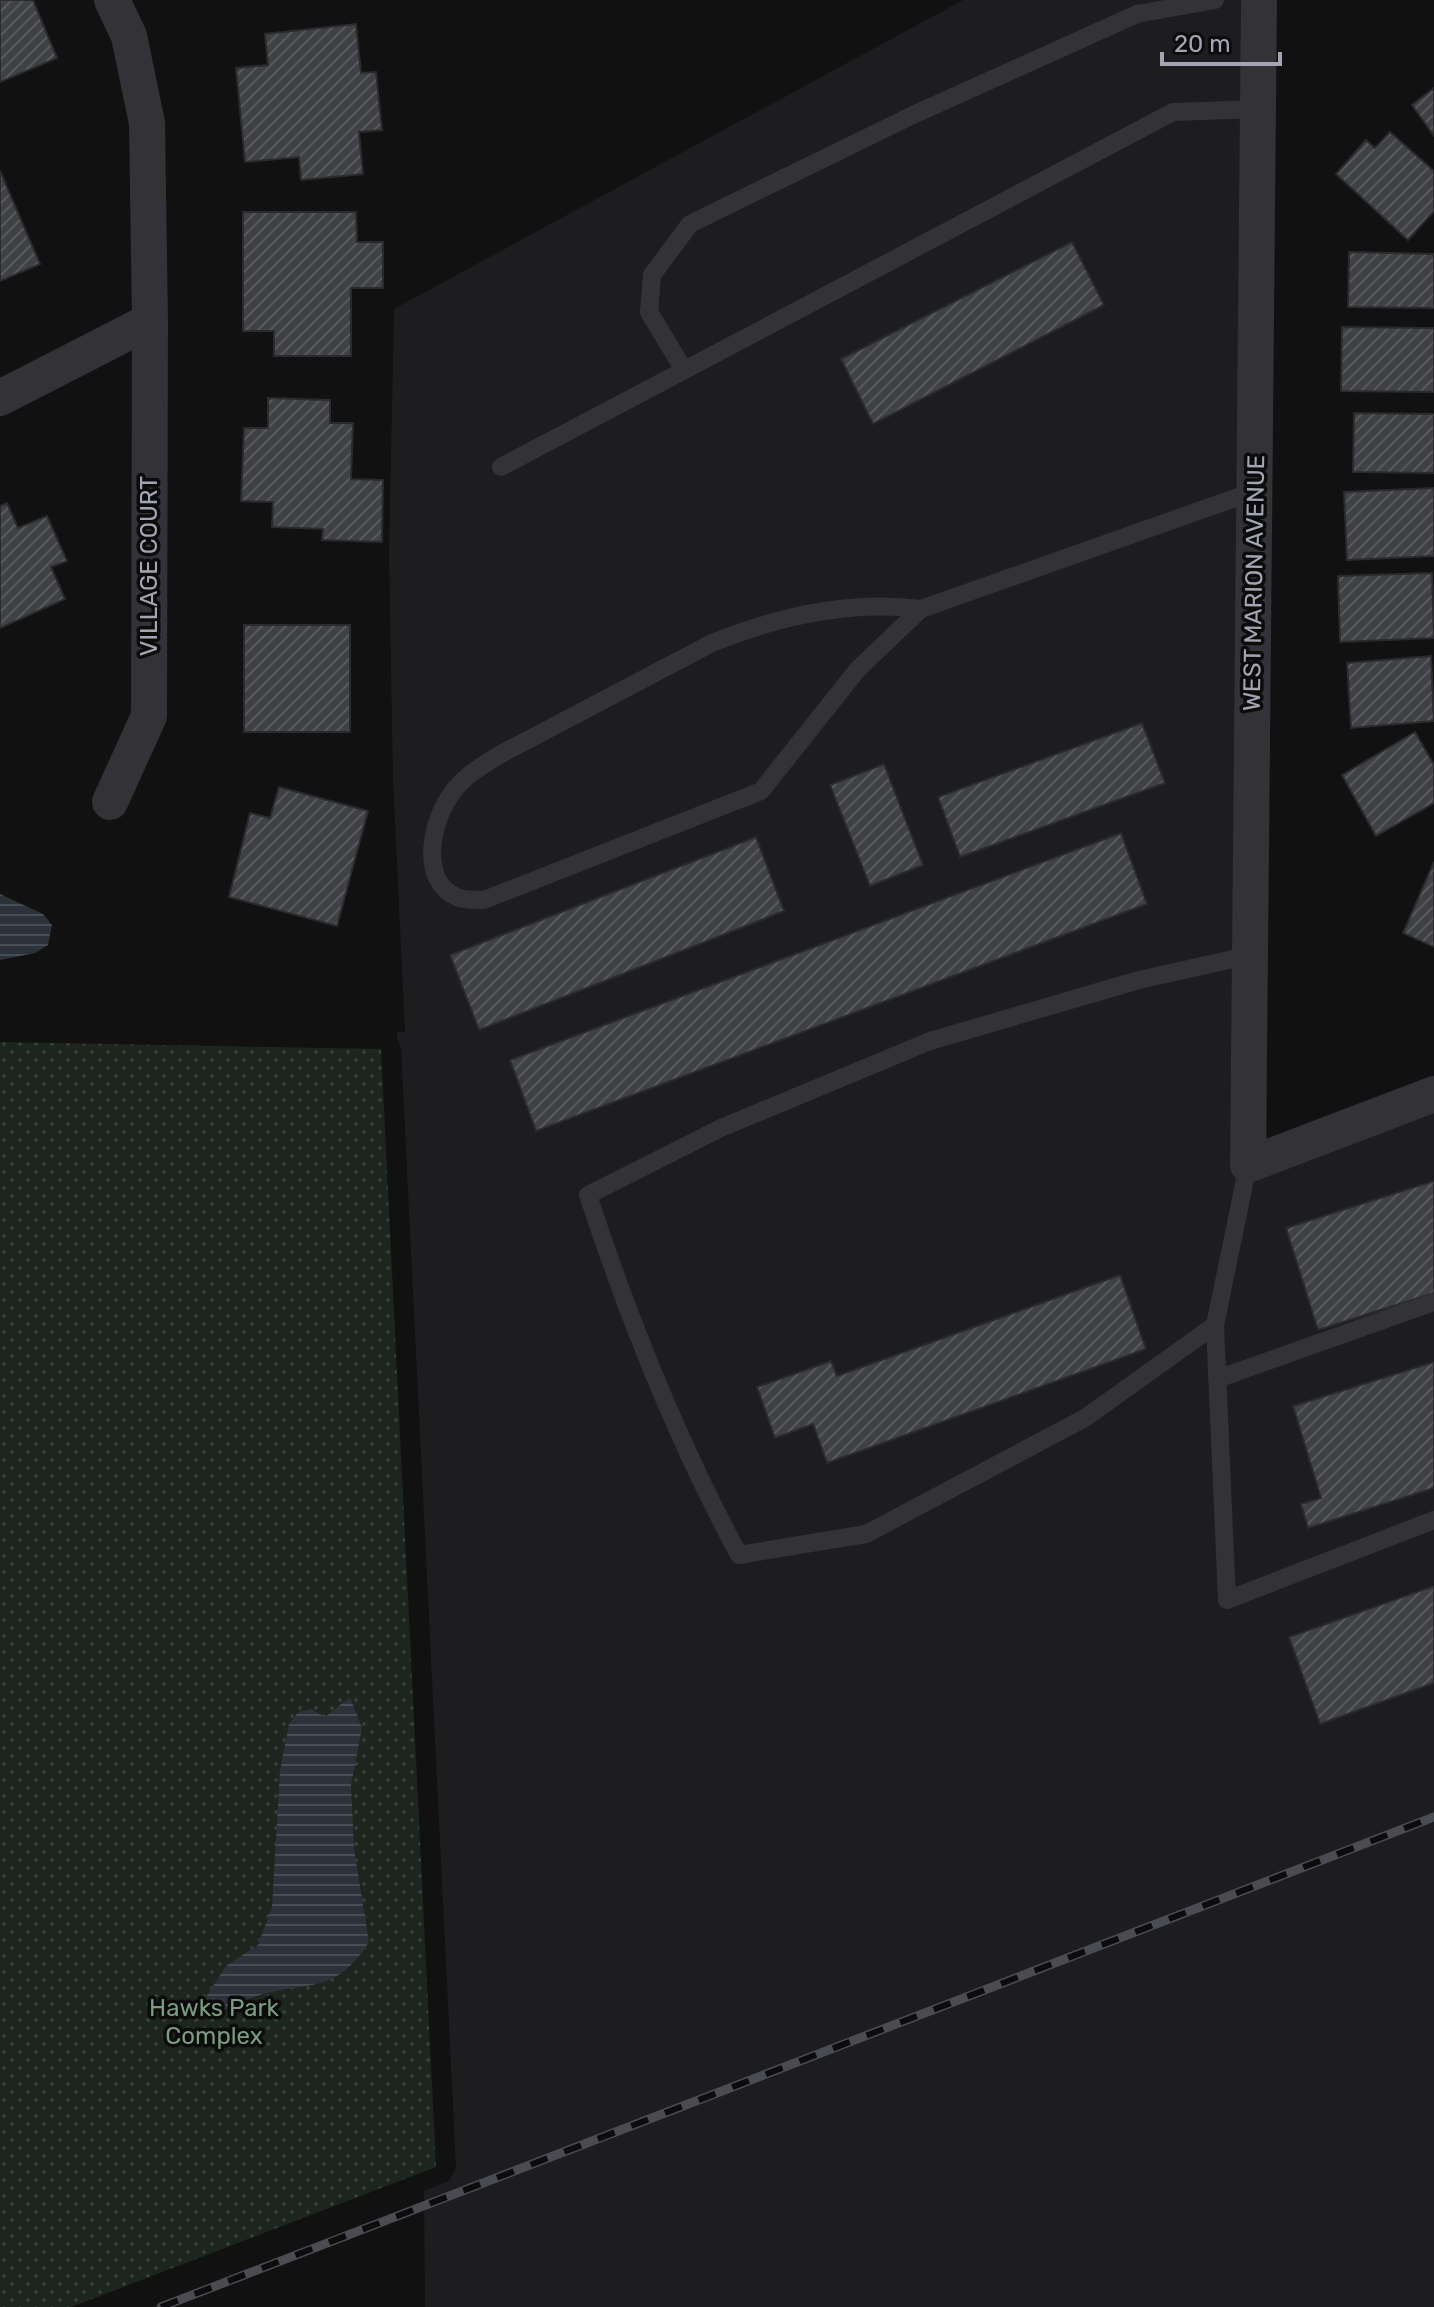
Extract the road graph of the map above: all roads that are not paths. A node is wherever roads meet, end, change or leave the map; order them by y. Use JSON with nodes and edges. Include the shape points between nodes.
{"nodes":[{"id":1,"x":112,"y":0,"type":"edge"},
{"id":2,"x":1215,"y":0,"type":"edge"},
{"id":3,"x":1259,"y":0,"type":"edge"},
{"id":4,"x":1260,"y":109,"type":"junction"},
{"id":5,"x":150,"y":321,"type":"junction"},
{"id":6,"x":684,"y":370,"type":"junction"},
{"id":7,"x":0,"y":398,"type":"edge"},
{"id":8,"x":501,"y":467,"type":"dead end"},
{"id":9,"x":1255,"y":491,"type":"junction"},
{"id":10,"x":921,"y":609,"type":"junction"},
{"id":11,"x":110,"y":802,"type":"dead end"},
{"id":12,"x":1251,"y":955,"type":"junction"},
{"id":13,"x":1434,"y":1094,"type":"edge"},
{"id":14,"x":1248,"y":1165,"type":"junction"},
{"id":15,"x":1434,"y":1302,"type":"edge"},
{"id":16,"x":1215,"y":1325,"type":"junction"},
{"id":17,"x":1217,"y":1379,"type":"junction"},
{"id":18,"x":1434,"y":1520,"type":"edge"}],
"edges":[{"from":1,"to":5,"type":"street","name":"VILLAGE COURT","via":[[129,36],[147,123]]},
{"from":2,"to":6,"type":"lane","via":[[1137,14],[690,224],[652,275],[649,312]]},
{"from":3,"to":4,"type":"street","name":"WEST MARION AVENUE"},
{"from":4,"to":6,"type":"lane","via":[[1173,112]]},
{"from":4,"to":9,"type":"street","name":"WEST MARION AVENUE"},
{"from":5,"to":7,"type":"street"},
{"from":5,"to":11,"type":"street","name":"VILLAGE COURT","via":[[149,716]]},
{"from":6,"to":8,"type":"lane"},
{"from":9,"to":10,"type":"lane"},
{"from":9,"to":12,"type":"street","name":"WEST MARION AVENUE"},
{"from":10,"to":10,"type":"lane","via":[[858,669],[761,791],[484,900],[458,898],[442,884],[433,853],[439,815],[469,774],[501,754],[748,628],[878,604]]},
{"from":12,"to":14,"type":"street","name":"WEST MARION AVENUE"},
{"from":12,"to":16,"type":"lane","via":[[1139,980],[930,1041],[721,1128],[588,1195],[625,1307],[702,1486],[739,1555],[866,1534],[1085,1418]]},
{"from":13,"to":14,"type":"street"},
{"from":14,"to":16,"type":"lane"},
{"from":15,"to":17,"type":"lane"},
{"from":16,"to":17,"type":"lane"},
{"from":17,"to":18,"type":"lane","via":[[1227,1600]]}]}
